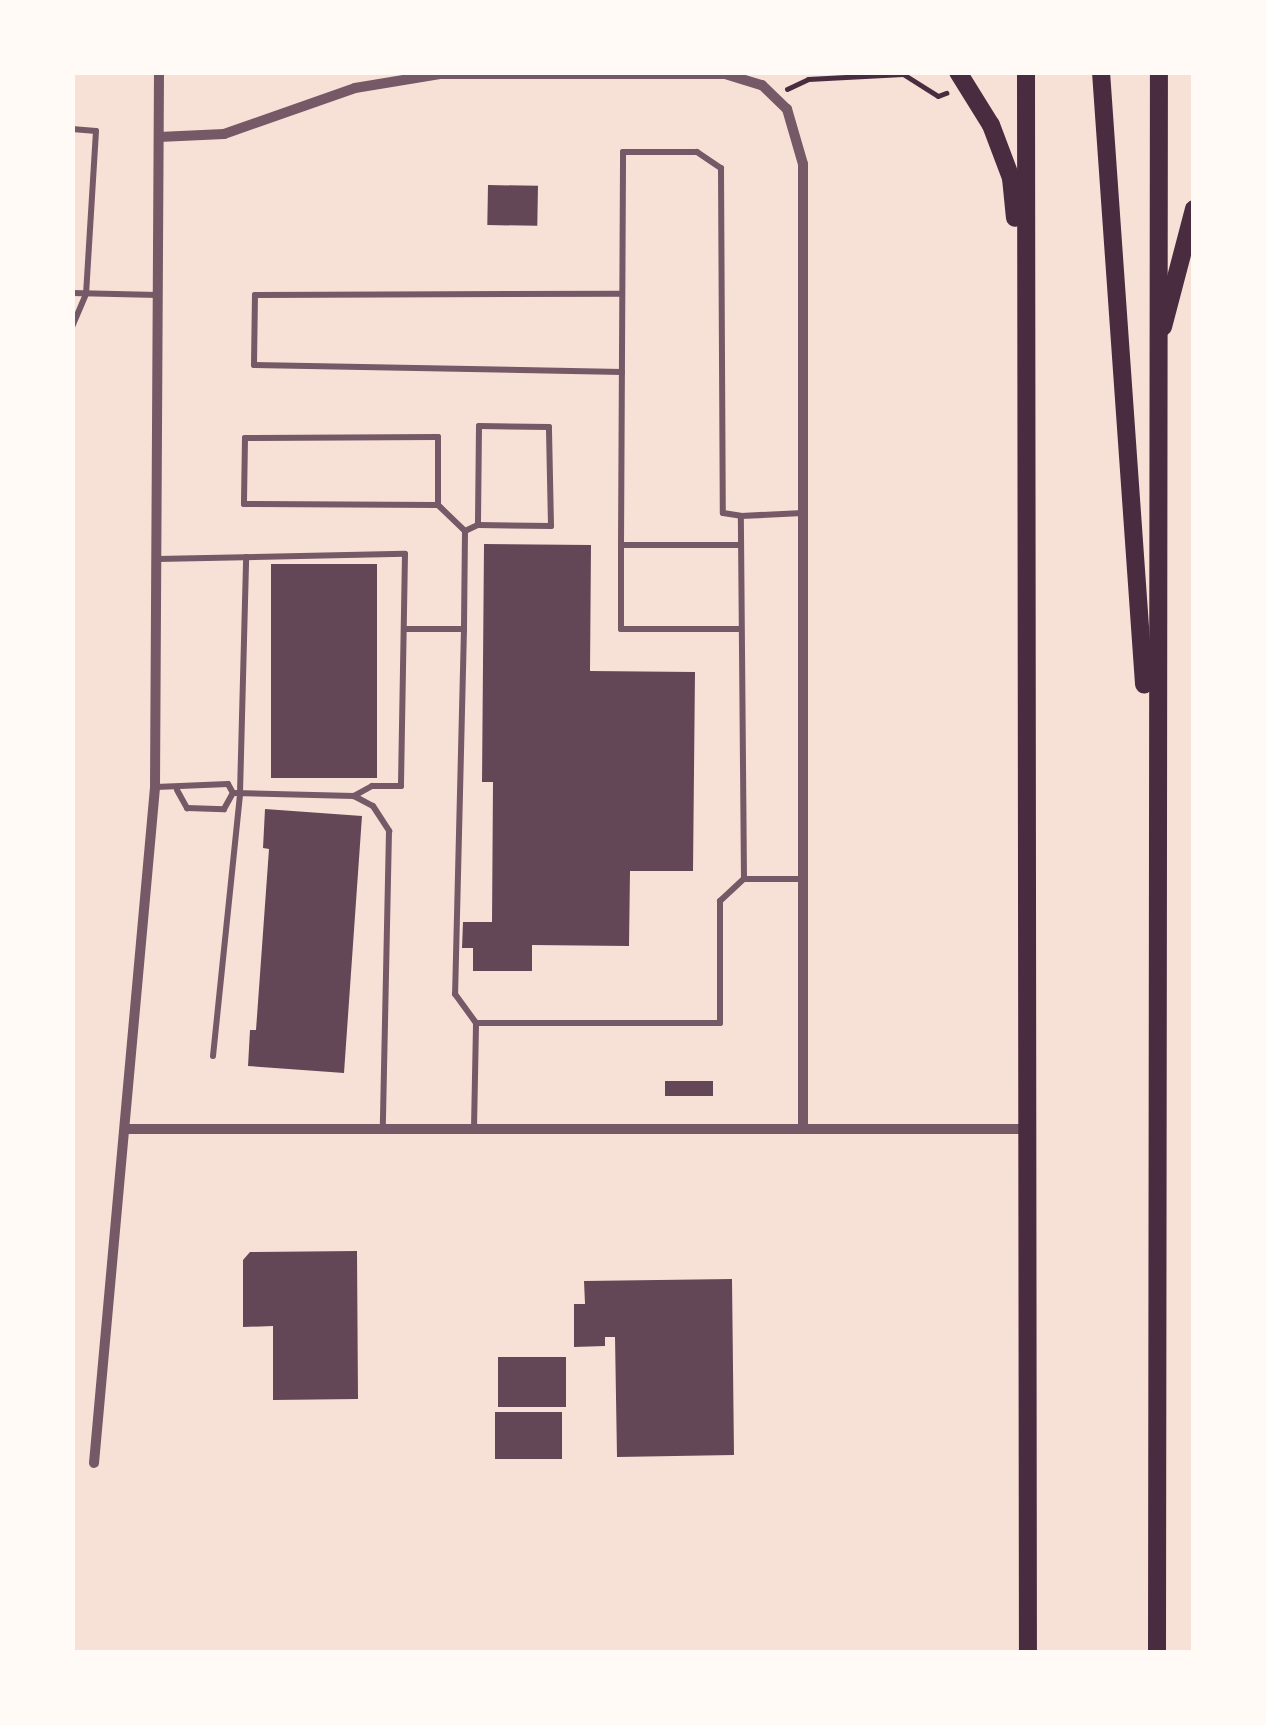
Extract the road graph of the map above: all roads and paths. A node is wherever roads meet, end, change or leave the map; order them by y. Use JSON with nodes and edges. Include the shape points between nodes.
{"nodes":[{"id":1,"x":159,"y":72,"type":"edge"},
{"id":2,"x":1026,"y":72,"type":"edge"},
{"id":3,"x":1101,"y":72,"type":"edge"},
{"id":4,"x":1159,"y":72,"type":"edge"},
{"id":5,"x":960,"y":74,"type":"edge"},
{"id":6,"x":776,"y":94,"type":"junction"},
{"id":7,"x":72,"y":129,"type":"edge"},
{"id":8,"x":159,"y":138,"type":"junction"},
{"id":9,"x":1194,"y":210,"type":"edge"},
{"id":10,"x":72,"y":293,"type":"edge"},
{"id":11,"x":86,"y":294,"type":"junction"},
{"id":12,"x":622,"y":294,"type":"junction"},
{"id":13,"x":158,"y":295,"type":"junction"},
{"id":14,"x":72,"y":327,"type":"edge"},
{"id":15,"x":1026,"y":337,"type":"junction"},
{"id":16,"x":1155,"y":361,"type":"junction"},
{"id":17,"x":622,"y":372,"type":"junction"},
{"id":18,"x":438,"y":505,"type":"junction"},
{"id":19,"x":802,"y":512,"type":"junction"},
{"id":20,"x":741,"y":516,"type":"junction"},
{"id":21,"x":478,"y":524,"type":"junction"},
{"id":22,"x":465,"y":531,"type":"junction"},
{"id":23,"x":622,"y":545,"type":"junction"},
{"id":24,"x":741,"y":545,"type":"junction"},
{"id":25,"x":246,"y":557,"type":"junction"},
{"id":26,"x":156,"y":559,"type":"junction"},
{"id":27,"x":404,"y":629,"type":"junction"},
{"id":28,"x":464,"y":629,"type":"junction"},
{"id":29,"x":741,"y":629,"type":"junction"},
{"id":30,"x":155,"y":787,"type":"junction"},
{"id":31,"x":177,"y":790,"type":"junction"},
{"id":32,"x":236,"y":793,"type":"junction"},
{"id":33,"x":354,"y":796,"type":"junction"},
{"id":34,"x":1155,"y":860,"type":"junction"},
{"id":35,"x":803,"y":878,"type":"junction"},
{"id":36,"x":744,"y":879,"type":"junction"},
{"id":37,"x":476,"y":1023,"type":"junction"},
{"id":38,"x":213,"y":1056,"type":"dead end"},
{"id":39,"x":803,"y":1128,"type":"junction"},
{"id":40,"x":126,"y":1129,"type":"junction"},
{"id":41,"x":383,"y":1129,"type":"junction"},
{"id":42,"x":474,"y":1129,"type":"junction"},
{"id":43,"x":1028,"y":1129,"type":"junction"},
{"id":44,"x":94,"y":1463,"type":"dead end"},
{"id":45,"x":1028,"y":1652,"type":"edge"},
{"id":46,"x":1157,"y":1652,"type":"edge"}],
"edges":[{"from":1,"to":8,"type":"street"},
{"from":2,"to":15,"type":"main road"},
{"from":3,"to":34,"type":"main road"},
{"from":4,"to":16,"type":"main road"},
{"from":5,"to":6,"type":"path","via":[[944,96],[903,74],[808,79]]},
{"from":5,"to":15,"type":"main road","via":[[1012,178]]},
{"from":6,"to":8,"type":"street","via":[[725,74],[440,74],[355,88],[224,134]]},
{"from":6,"to":19,"type":"street","via":[[795,125],[802,164]]},
{"from":7,"to":11,"type":"lane","via":[[96,131]]},
{"from":8,"to":13,"type":"street"},
{"from":9,"to":16,"type":"main road"},
{"from":10,"to":11,"type":"lane"},
{"from":11,"to":13,"type":"lane"},
{"from":11,"to":14,"type":"lane"},
{"from":12,"to":17,"type":"lane"},
{"from":12,"to":17,"type":"lane","via":[[255,295],[254,365]]},
{"from":12,"to":20,"type":"lane","via":[[622,152],[712,158],[720,168],[723,513]]},
{"from":13,"to":26,"type":"street"},
{"from":15,"to":43,"type":"main road"},
{"from":16,"to":34,"type":"main road"},
{"from":17,"to":23,"type":"lane"},
{"from":18,"to":18,"type":"lane","via":[[244,504],[245,438],[438,437]]},
{"from":18,"to":22,"type":"lane"},
{"from":19,"to":20,"type":"lane"},
{"from":19,"to":35,"type":"street"},
{"from":20,"to":24,"type":"lane"},
{"from":21,"to":21,"type":"lane","via":[[551,526],[549,427],[479,426]]},
{"from":21,"to":22,"type":"lane"},
{"from":22,"to":28,"type":"lane"},
{"from":23,"to":24,"type":"lane"},
{"from":23,"to":29,"type":"lane","via":[[621,629]]},
{"from":24,"to":29,"type":"lane"},
{"from":25,"to":26,"type":"lane"},
{"from":25,"to":27,"type":"lane","via":[[405,554]]},
{"from":25,"to":32,"type":"lane"},
{"from":26,"to":30,"type":"street"},
{"from":27,"to":28,"type":"lane"},
{"from":27,"to":33,"type":"lane","via":[[401,786],[372,786]]},
{"from":28,"to":37,"type":"lane","via":[[456,994]]},
{"from":29,"to":36,"type":"lane"},
{"from":30,"to":31,"type":"lane"},
{"from":30,"to":40,"type":"street"},
{"from":31,"to":32,"type":"lane","via":[[228,784]]},
{"from":31,"to":32,"type":"lane","via":[[187,808],[224,810]]},
{"from":32,"to":33,"type":"lane"},
{"from":32,"to":38,"type":"lane"},
{"from":33,"to":41,"type":"lane","via":[[373,806],[389,830]]},
{"from":34,"to":46,"type":"main road"},
{"from":35,"to":36,"type":"lane"},
{"from":35,"to":39,"type":"street"},
{"from":36,"to":37,"type":"lane","via":[[720,901],[720,1024]]},
{"from":37,"to":42,"type":"lane"},
{"from":39,"to":42,"type":"street"},
{"from":39,"to":43,"type":"street"},
{"from":40,"to":41,"type":"street"},
{"from":40,"to":44,"type":"street"},
{"from":41,"to":42,"type":"street"},
{"from":43,"to":45,"type":"main road"}]}
